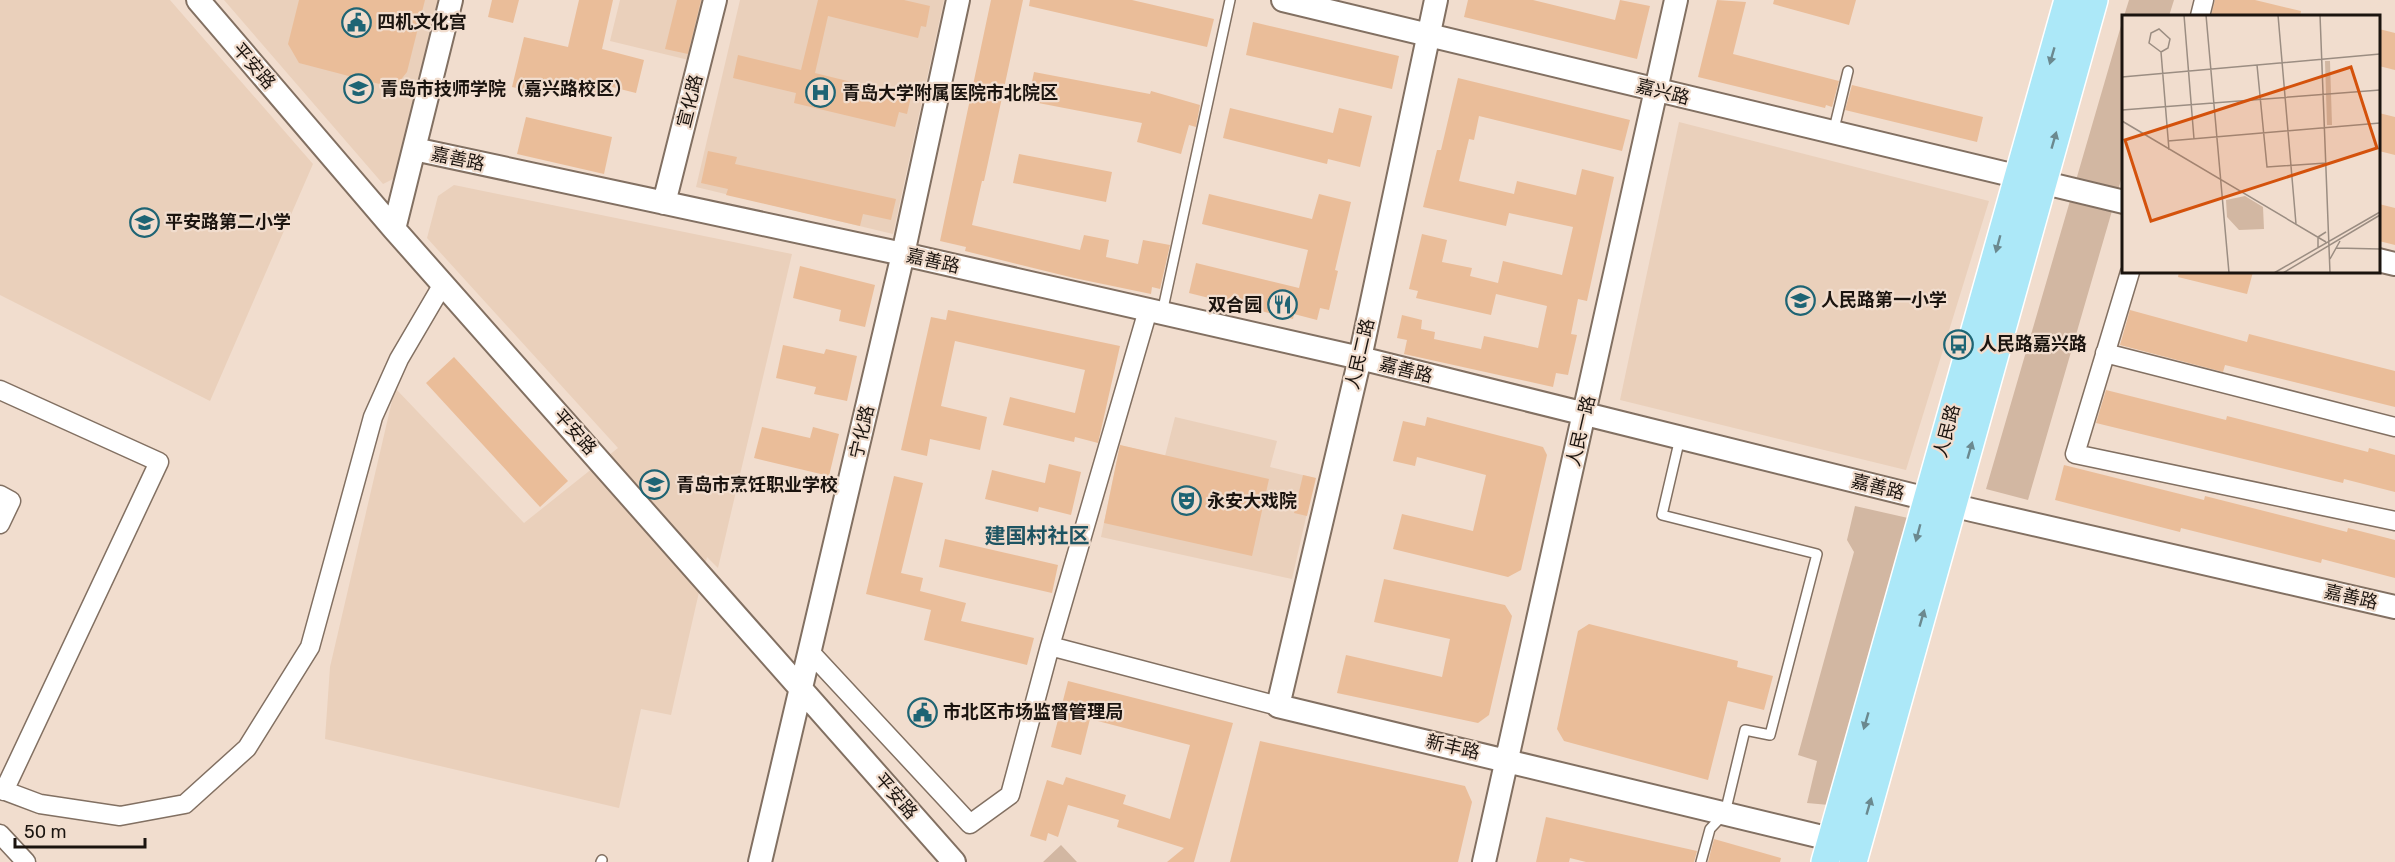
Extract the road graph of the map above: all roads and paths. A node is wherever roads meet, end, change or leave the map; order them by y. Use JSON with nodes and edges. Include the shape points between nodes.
{"nodes":[{"id":1,"x":198,"y":0,"type":"edge"},
{"id":2,"x":451,"y":0,"type":"edge"},
{"id":3,"x":715,"y":0,"type":"edge"},
{"id":4,"x":958,"y":0,"type":"edge"},
{"id":5,"x":1230,"y":0,"type":"edge"},
{"id":6,"x":1283,"y":0,"type":"edge"},
{"id":7,"x":1436,"y":0,"type":"edge"},
{"id":8,"x":1676,"y":0,"type":"edge"},
{"id":9,"x":2068,"y":0,"type":"edge"},
{"id":10,"x":2094,"y":0,"type":"edge"},
{"id":11,"x":2204,"y":0,"type":"edge"},
{"id":12,"x":2200,"y":15,"type":"edge"},
{"id":13,"x":1429,"y":35,"type":"junction"},
{"id":14,"x":1848,"y":71,"type":"dead end"},
{"id":15,"x":1655,"y":90,"type":"junction"},
{"id":16,"x":1833,"y":133,"type":"junction"},
{"id":17,"x":414,"y":149,"type":"junction"},
{"id":18,"x":2029,"y":180,"type":"junction"},
{"id":19,"x":2122,"y":202,"type":"edge"},
{"id":20,"x":664,"y":203,"type":"junction"},
{"id":21,"x":394,"y":229,"type":"junction"},
{"id":22,"x":903,"y":254,"type":"junction"},
{"id":23,"x":2380,"y":260,"type":"edge"},
{"id":24,"x":2395,"y":264,"type":"edge"},
{"id":25,"x":2130,"y":273,"type":"edge"},
{"id":26,"x":443,"y":284,"type":"junction"},
{"id":27,"x":1155,"y":312,"type":"junction"},
{"id":28,"x":2105,"y":353,"type":"junction"},
{"id":29,"x":1359,"y":358,"type":"junction"},
{"id":30,"x":0,"y":390,"type":"edge"},
{"id":31,"x":1585,"y":416,"type":"junction"},
{"id":32,"x":2395,"y":427,"type":"edge"},
{"id":33,"x":1680,"y":438,"type":"junction"},
{"id":34,"x":0,"y":495,"type":"edge"},
{"id":35,"x":1941,"y":503,"type":"junction"},
{"id":36,"x":2395,"y":521,"type":"edge"},
{"id":37,"x":0,"y":524,"type":"edge"},
{"id":38,"x":2395,"y":607,"type":"edge"},
{"id":39,"x":1050,"y":646,"type":"junction"},
{"id":40,"x":810,"y":652,"type":"junction"},
{"id":41,"x":802,"y":688,"type":"junction"},
{"id":42,"x":1278,"y":706,"type":"junction"},
{"id":43,"x":1507,"y":759,"type":"junction"},
{"id":44,"x":2,"y":790,"type":"edge"},
{"id":45,"x":1725,"y":813,"type":"junction"},
{"id":46,"x":0,"y":834,"type":"edge"},
{"id":47,"x":1828,"y":850,"type":"edge"},
{"id":48,"x":1855,"y":854,"type":"edge"},
{"id":49,"x":26,"y":862,"type":"edge"},
{"id":50,"x":760,"y":862,"type":"edge"},
{"id":51,"x":954,"y":862,"type":"edge"},
{"id":52,"x":1484,"y":862,"type":"edge"},
{"id":53,"x":1701,"y":862,"type":"edge"}],
"edges":[{"from":1,"to":21,"type":"street","name":"平安路"},
{"from":2,"to":17,"type":"street"},
{"from":3,"to":20,"type":"street","name":"宣化路"},
{"from":4,"to":22,"type":"street","name":"宁化路"},
{"from":5,"to":27,"type":"lane"},
{"from":6,"to":13,"type":"street","name":"嘉兴路"},
{"from":7,"to":13,"type":"street","name":"人民二路"},
{"from":8,"to":15,"type":"street","name":"人民一路"},
{"from":9,"to":18,"type":"main road","name":"人民路","one_way":true},
{"from":18,"to":10,"type":"main road","name":"人民路","one_way":true},
{"from":11,"to":12,"type":"street"},
{"from":13,"to":15,"type":"street","name":"嘉兴路"},
{"from":13,"to":29,"type":"street","name":"人民二路"},
{"from":14,"to":16,"type":"lane"},
{"from":15,"to":16,"type":"street","name":"嘉兴路"},
{"from":15,"to":31,"type":"street","name":"人民一路"},
{"from":16,"to":18,"type":"street","name":"嘉兴路"},
{"from":17,"to":20,"type":"street","name":"嘉善路"},
{"from":17,"to":21,"type":"street"},
{"from":18,"to":19,"type":"street","name":"嘉兴路"},
{"from":18,"to":35,"type":"main road","name":"人民路"},
{"from":20,"to":22,"type":"street","name":"嘉善路"},
{"from":21,"to":26,"type":"street","name":"平安路"},
{"from":22,"to":27,"type":"street","name":"嘉善路"},
{"from":22,"to":40,"type":"street","name":"宁化路"},
{"from":23,"to":24,"type":"street"},
{"from":25,"to":28,"type":"street"},
{"from":26,"to":41,"type":"street","name":"平安路"},
{"from":26,"to":44,"type":"street","via":[[399,359],[373,417],[309,647],[247,748],[185,804],[120,816],[40,804]]},
{"from":27,"to":29,"type":"street","name":"嘉善路"},
{"from":27,"to":39,"type":"street"},
{"from":28,"to":32,"type":"street"},
{"from":28,"to":36,"type":"street","via":[[2074,454]]},
{"from":29,"to":31,"type":"street","name":"嘉善路"},
{"from":29,"to":42,"type":"street","name":"人民二路"},
{"from":30,"to":44,"type":"street","via":[[159,462]]},
{"from":31,"to":33,"type":"street","name":"嘉善路"},
{"from":31,"to":43,"type":"street","name":"人民一路"},
{"from":33,"to":35,"type":"street","name":"嘉善路"},
{"from":33,"to":45,"type":"lane","via":[[1662,515],[1817,554],[1770,735],[1745,730]]},
{"from":34,"to":37,"type":"street","via":[[11,501]]},
{"from":35,"to":38,"type":"street","name":"嘉善路"},
{"from":35,"to":47,"type":"main road","name":"人民路","one_way":true},
{"from":48,"to":35,"type":"main road","name":"人民路","one_way":true},
{"from":39,"to":40,"type":"street","via":[[1010,795],[970,824]]},
{"from":39,"to":42,"type":"street","name":"新丰路"},
{"from":40,"to":41,"type":"street","name":"宁化路"},
{"from":41,"to":50,"type":"street","name":"宁化路"},
{"from":41,"to":51,"type":"street","name":"平安路"},
{"from":42,"to":43,"type":"street","name":"新丰路"},
{"from":43,"to":45,"type":"street","name":"新丰路"},
{"from":43,"to":52,"type":"street","name":"人民一路"},
{"from":45,"to":47,"type":"street","name":"新丰路"},
{"from":45,"to":53,"type":"lane","via":[[1710,829]]},
{"from":46,"to":49,"type":"street"},
{"from":47,"to":48,"type":"street","name":"新丰路"}]}
